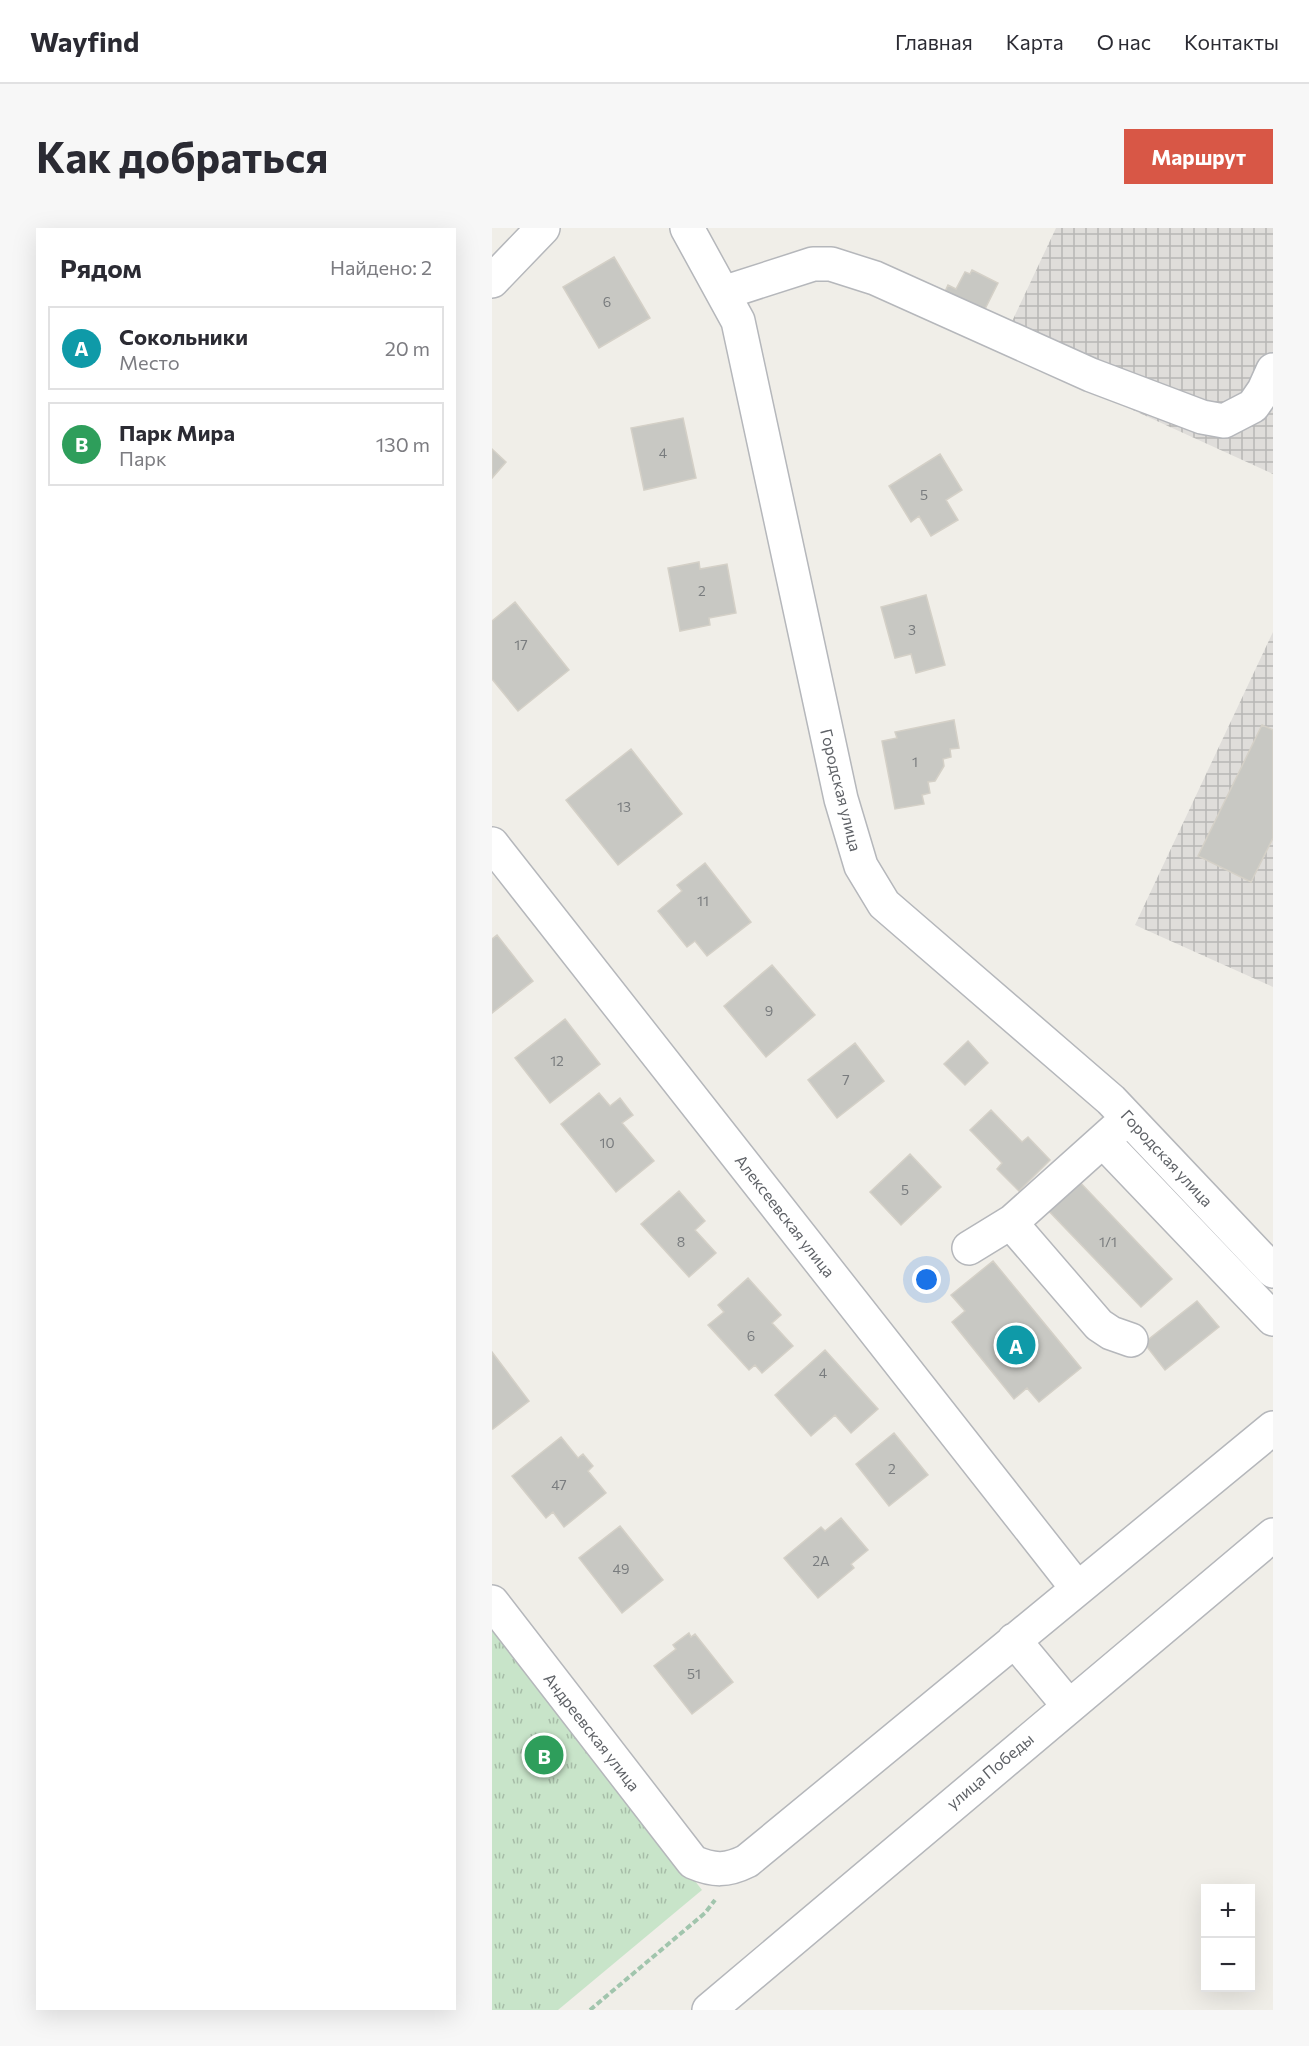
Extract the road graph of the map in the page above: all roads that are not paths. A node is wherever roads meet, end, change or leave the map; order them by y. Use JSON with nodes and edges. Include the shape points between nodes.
{"nodes":[{"id":1,"x":543,"y":228,"type":"edge"},
{"id":2,"x":687,"y":228,"type":"edge"},
{"id":3,"x":492,"y":280,"type":"edge"},
{"id":4,"x":723,"y":293,"type":"junction"},
{"id":5,"x":1273,"y":370,"type":"edge"},
{"id":6,"x":492,"y":844,"type":"edge"},
{"id":7,"x":1128,"y":1118,"type":"junction"},
{"id":8,"x":1103,"y":1141,"type":"junction"},
{"id":9,"x":1011,"y":1223,"type":"junction"},
{"id":10,"x":969,"y":1248,"type":"dead end"},
{"id":11,"x":1273,"y":1271,"type":"edge"},
{"id":12,"x":1273,"y":1319,"type":"edge"},
{"id":13,"x":1131,"y":1340,"type":"dead end"},
{"id":14,"x":1273,"y":1428,"type":"edge"},
{"id":15,"x":1273,"y":1535,"type":"edge"},
{"id":16,"x":1077,"y":1588,"type":"junction"},
{"id":17,"x":492,"y":1602,"type":"edge"},
{"id":18,"x":1014,"y":1640,"type":"junction"},
{"id":19,"x":1068,"y":1705,"type":"junction"},
{"id":20,"x":709,"y":2010,"type":"edge"}],
"edges":[{"from":1,"to":3,"type":"street"},
{"from":2,"to":4,"type":"street","name":"Городская улица"},
{"from":4,"to":5,"type":"street","via":[[813,264],[848,268],[1091,375],[1202,417],[1224,421],[1253,406]]},
{"from":4,"to":7,"type":"street","name":"Городская улица","via":[[738,321],[841,799],[861,866],[884,904]]},
{"from":6,"to":16,"type":"street","name":"Алексеевская улица"},
{"from":7,"to":8,"type":"street"},
{"from":7,"to":11,"type":"street","name":"Городская улица"},
{"from":8,"to":9,"type":"street"},
{"from":8,"to":12,"type":"street"},
{"from":9,"to":10,"type":"street"},
{"from":9,"to":13,"type":"street","via":[[1099,1325]]},
{"from":14,"to":16,"type":"street"},
{"from":15,"to":19,"type":"street","name":"улица Победы"},
{"from":16,"to":18,"type":"street"},
{"from":17,"to":18,"type":"street","name":"Андреевская улица","via":[[693,1862],[711,1869],[731,1869],[747,1861]]},
{"from":18,"to":19,"type":"street"},
{"from":19,"to":20,"type":"street","name":"улица Победы"}]}
